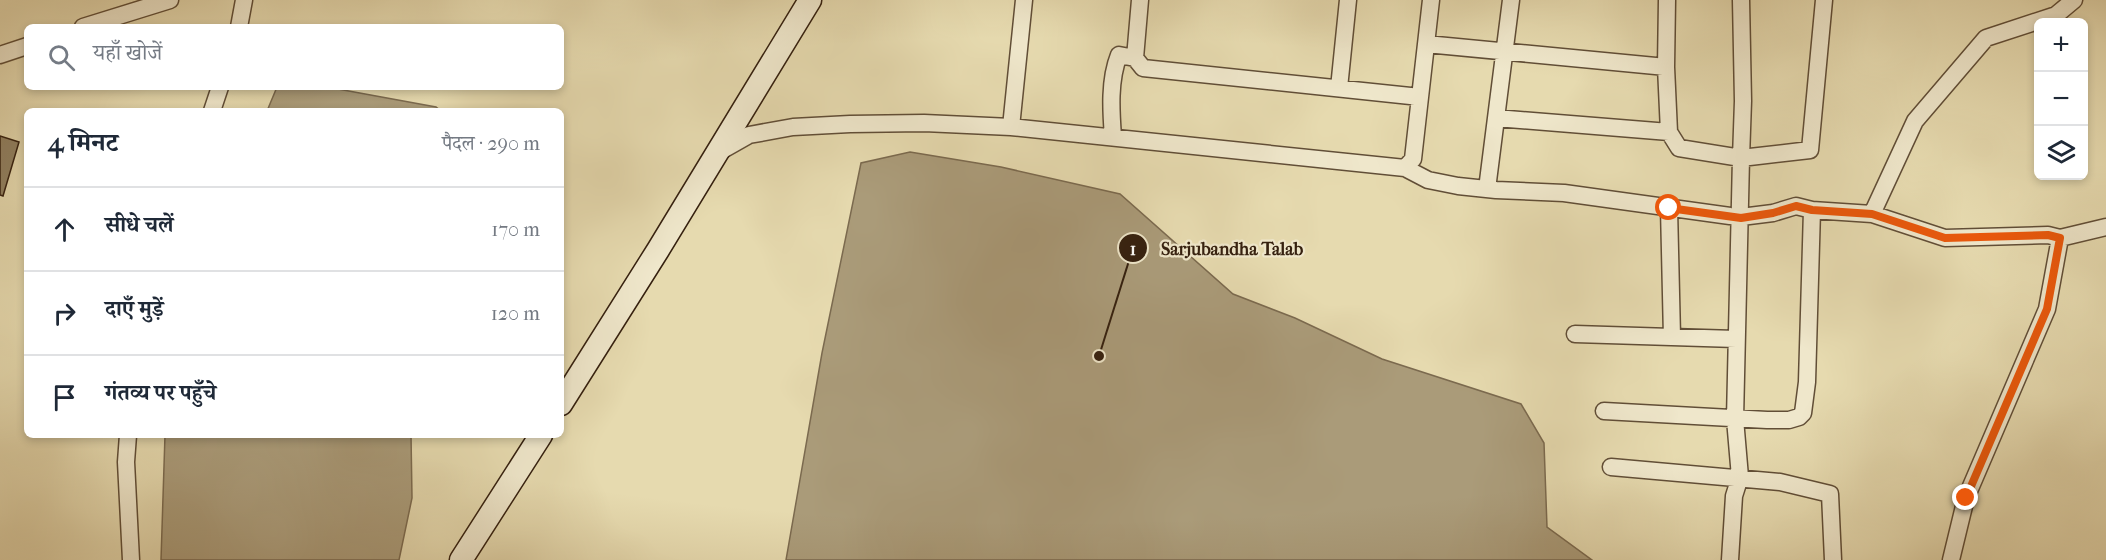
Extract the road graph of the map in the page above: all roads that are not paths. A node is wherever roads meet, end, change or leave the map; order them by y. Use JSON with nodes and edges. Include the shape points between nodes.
{"nodes":[{"id":1,"x":170,"y":0,"type":"edge"},
{"id":2,"x":244,"y":0,"type":"edge"},
{"id":3,"x":810,"y":0,"type":"edge"},
{"id":4,"x":1024,"y":0,"type":"edge"},
{"id":5,"x":1140,"y":0,"type":"edge"},
{"id":6,"x":1348,"y":0,"type":"edge"},
{"id":7,"x":1431,"y":0,"type":"edge"},
{"id":8,"x":1511,"y":0,"type":"edge"},
{"id":9,"x":1667,"y":0,"type":"edge"},
{"id":10,"x":1741,"y":0,"type":"edge"},
{"id":11,"x":1824,"y":0,"type":"edge"},
{"id":12,"x":2074,"y":0,"type":"edge"},
{"id":13,"x":93,"y":24,"type":"edge"},
{"id":14,"x":240,"y":24,"type":"edge"},
{"id":15,"x":1426,"y":44,"type":"junction"},
{"id":16,"x":24,"y":47,"type":"edge"},
{"id":17,"x":1504,"y":53,"type":"junction"},
{"id":18,"x":0,"y":56,"type":"edge"},
{"id":19,"x":1135,"y":58,"type":"junction"},
{"id":20,"x":1666,"y":67,"type":"junction"},
{"id":21,"x":1340,"y":88,"type":"junction"},
{"id":22,"x":219,"y":90,"type":"edge"},
{"id":23,"x":1420,"y":97,"type":"junction"},
{"id":24,"x":213,"y":108,"type":"edge"},
{"id":25,"x":1496,"y":118,"type":"junction"},
{"id":26,"x":1011,"y":127,"type":"junction"},
{"id":27,"x":1669,"y":132,"type":"junction"},
{"id":28,"x":1113,"y":137,"type":"junction"},
{"id":29,"x":715,"y":154,"type":"junction"},
{"id":30,"x":1741,"y":158,"type":"junction"},
{"id":31,"x":1405,"y":168,"type":"junction"},
{"id":32,"x":1487,"y":189,"type":"junction"},
{"id":33,"x":1669,"y":208,"type":"junction"},
{"id":34,"x":1812,"y":210,"type":"junction"},
{"id":35,"x":1872,"y":214,"type":"junction"},
{"id":36,"x":1741,"y":218,"type":"junction"},
{"id":37,"x":2106,"y":227,"type":"edge"},
{"id":38,"x":2060,"y":238,"type":"junction"},
{"id":39,"x":1575,"y":334,"type":"dead end"},
{"id":40,"x":1672,"y":337,"type":"junction"},
{"id":41,"x":1736,"y":339,"type":"junction"},
{"id":42,"x":564,"y":399,"type":"edge"},
{"id":43,"x":1604,"y":411,"type":"dead end"},
{"id":44,"x":1735,"y":418,"type":"junction"},
{"id":45,"x":128,"y":438,"type":"edge"},
{"id":46,"x":539,"y":438,"type":"edge"},
{"id":47,"x":1611,"y":467,"type":"dead end"},
{"id":48,"x":1740,"y":477,"type":"junction"},
{"id":49,"x":132,"y":560,"type":"edge"},
{"id":50,"x":461,"y":560,"type":"edge"},
{"id":51,"x":1730,"y":560,"type":"edge"},
{"id":52,"x":1833,"y":560,"type":"edge"},
{"id":53,"x":1951,"y":560,"type":"edge"}],
"edges":[{"from":1,"to":13,"type":"street"},
{"from":2,"to":14,"type":"street"},
{"from":3,"to":29,"type":"street"},
{"from":4,"to":26,"type":"street"},
{"from":5,"to":19,"type":"street"},
{"from":6,"to":21,"type":"street"},
{"from":7,"to":15,"type":"street"},
{"from":8,"to":17,"type":"street"},
{"from":9,"to":20,"type":"street"},
{"from":10,"to":30,"type":"street"},
{"from":11,"to":30,"type":"street","via":[[1810,150]]},
{"from":12,"to":35,"type":"street","via":[[2056,15],[1986,38],[1915,121]]},
{"from":15,"to":17,"type":"street"},
{"from":15,"to":23,"type":"street"},
{"from":16,"to":18,"type":"street"},
{"from":17,"to":20,"type":"street"},
{"from":17,"to":25,"type":"street"},
{"from":19,"to":21,"type":"street","via":[[1143,68]]},
{"from":19,"to":28,"type":"street","via":[[1119,55],[1116,63],[1111,108]]},
{"from":20,"to":27,"type":"street"},
{"from":21,"to":23,"type":"street"},
{"from":22,"to":24,"type":"street"},
{"from":23,"to":31,"type":"street","via":[[1413,159]]},
{"from":25,"to":27,"type":"street"},
{"from":25,"to":32,"type":"street"},
{"from":26,"to":28,"type":"street"},
{"from":26,"to":29,"type":"street","via":[[924,123],[793,127],[749,135]]},
{"from":27,"to":30,"type":"street","via":[[1679,148]]},
{"from":28,"to":31,"type":"street"},
{"from":29,"to":42,"type":"street"},
{"from":30,"to":36,"type":"street"},
{"from":31,"to":32,"type":"street","via":[[1428,180]]},
{"from":32,"to":33,"type":"street","via":[[1564,194]]},
{"from":33,"to":36,"type":"street"},
{"from":33,"to":40,"type":"street"},
{"from":34,"to":35,"type":"street"},
{"from":34,"to":36,"type":"street","via":[[1796,206]]},
{"from":34,"to":44,"type":"street","via":[[1803,413],[1789,420]]},
{"from":35,"to":38,"type":"street","via":[[1945,238]]},
{"from":36,"to":41,"type":"street"},
{"from":37,"to":38,"type":"street"},
{"from":38,"to":53,"type":"street","via":[[2047,309],[1966,498]]},
{"from":39,"to":40,"type":"street"},
{"from":40,"to":41,"type":"street"},
{"from":41,"to":44,"type":"street"},
{"from":43,"to":44,"type":"street"},
{"from":44,"to":48,"type":"street"},
{"from":45,"to":49,"type":"street"},
{"from":46,"to":50,"type":"street"},
{"from":47,"to":48,"type":"street"},
{"from":48,"to":51,"type":"street","via":[[1734,496]]},
{"from":48,"to":52,"type":"street","via":[[1830,494]]}]}
